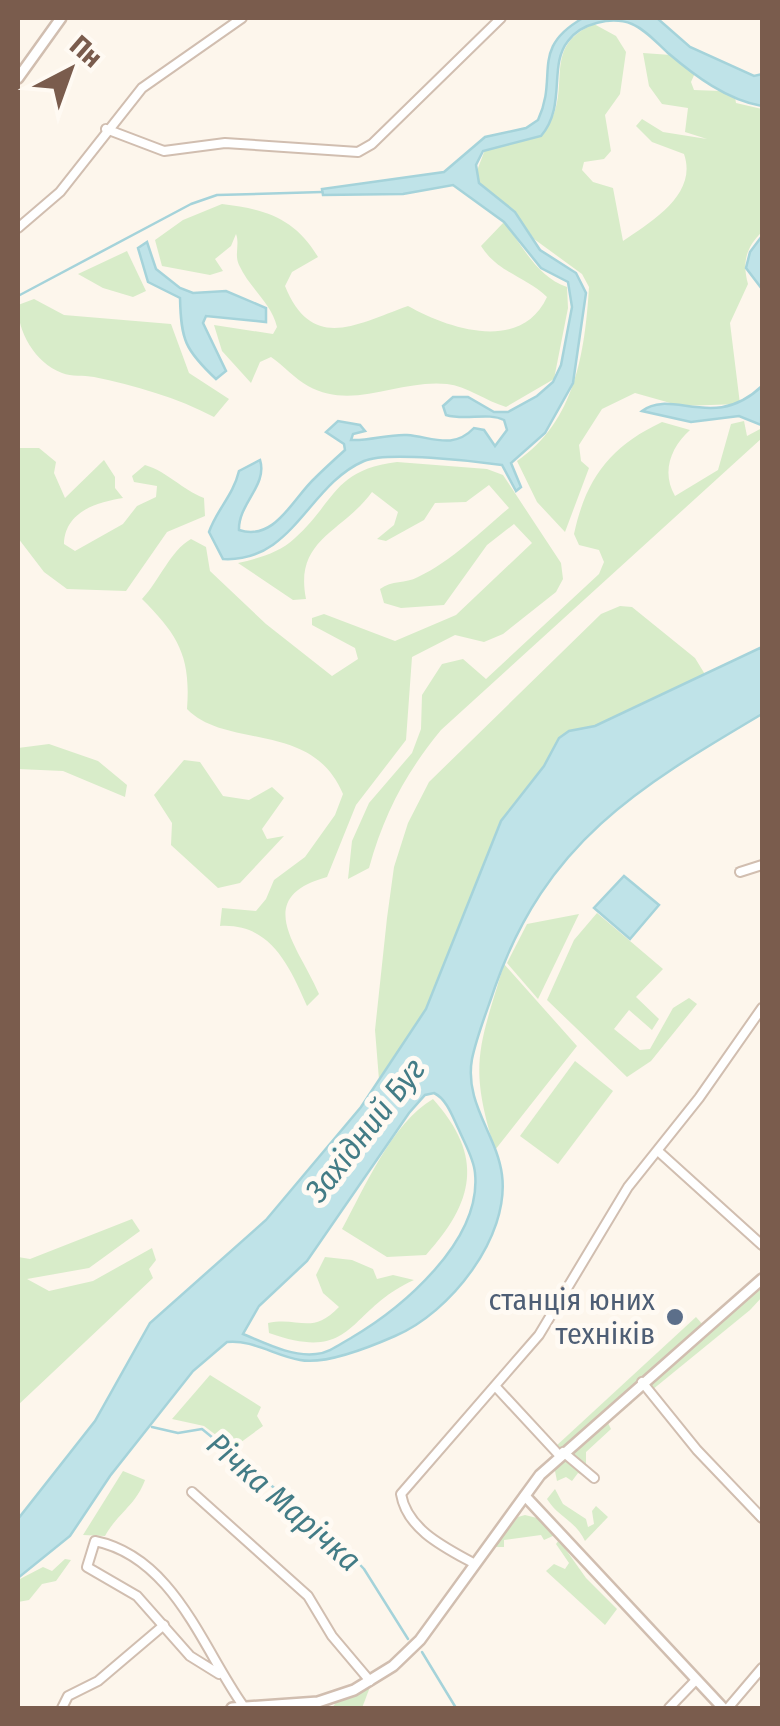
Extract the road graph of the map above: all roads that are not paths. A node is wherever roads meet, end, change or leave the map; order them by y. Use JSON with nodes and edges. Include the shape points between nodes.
{"nodes":[{"id":1,"x":61,"y":18,"type":"edge"},
{"id":2,"x":242,"y":18,"type":"edge"},
{"id":3,"x":502,"y":18,"type":"edge"},
{"id":4,"x":18,"y":78,"type":"edge"},
{"id":5,"x":106,"y":129,"type":"junction"},
{"id":6,"x":18,"y":228,"type":"edge"},
{"id":7,"x":762,"y":865,"type":"edge"},
{"id":8,"x":740,"y":872,"type":"dead end"},
{"id":9,"x":762,"y":1008,"type":"edge"},
{"id":10,"x":658,"y":1151,"type":"junction"},
{"id":11,"x":762,"y":1246,"type":"edge"},
{"id":12,"x":762,"y":1279,"type":"edge"},
{"id":13,"x":642,"y":1382,"type":"junction"},
{"id":14,"x":496,"y":1386,"type":"junction"},
{"id":15,"x":562,"y":1454,"type":"junction"},
{"id":16,"x":594,"y":1478,"type":"dead end"},
{"id":17,"x":192,"y":1492,"type":"dead end"},
{"id":18,"x":525,"y":1496,"type":"junction"},
{"id":19,"x":762,"y":1518,"type":"edge"},
{"id":20,"x":475,"y":1564,"type":"junction"},
{"id":21,"x":164,"y":1625,"type":"junction"},
{"id":22,"x":762,"y":1668,"type":"edge"},
{"id":23,"x":219,"y":1674,"type":"junction"},
{"id":24,"x":370,"y":1681,"type":"junction"},
{"id":25,"x":694,"y":1682,"type":"junction"},
{"id":26,"x":321,"y":1705,"type":"edge"},
{"id":27,"x":237,"y":1706,"type":"edge"},
{"id":28,"x":62,"y":1708,"type":"edge"},
{"id":29,"x":669,"y":1708,"type":"edge"},
{"id":30,"x":726,"y":1708,"type":"edge"}],
"edges":[{"from":1,"to":4,"type":"street"},
{"from":2,"to":5,"type":"street","via":[[142,88]]},
{"from":3,"to":5,"type":"street","via":[[358,152],[224,143],[164,151]]},
{"from":5,"to":6,"type":"street","via":[[60,192]]},
{"from":7,"to":8,"type":"street"},
{"from":9,"to":10,"type":"street"},
{"from":10,"to":11,"type":"street"},
{"from":10,"to":14,"type":"street","via":[[628,1187],[539,1334]]},
{"from":12,"to":13,"type":"street"},
{"from":13,"to":15,"type":"street"},
{"from":13,"to":19,"type":"street"},
{"from":14,"to":15,"type":"street"},
{"from":14,"to":20,"type":"street","via":[[401,1494],[433,1541]]},
{"from":15,"to":16,"type":"street"},
{"from":15,"to":18,"type":"street"},
{"from":17,"to":24,"type":"street","via":[[308,1596]]},
{"from":18,"to":20,"type":"street"},
{"from":18,"to":25,"type":"street"},
{"from":20,"to":24,"type":"street","via":[[420,1640]]},
{"from":21,"to":23,"type":"street","via":[[190,1656]]},
{"from":21,"to":23,"type":"street","via":[[137,1596],[88,1568],[95,1541],[159,1577]]},
{"from":21,"to":28,"type":"street","via":[[98,1681],[68,1696]]},
{"from":22,"to":30,"type":"street"},
{"from":23,"to":27,"type":"street"},
{"from":24,"to":26,"type":"street"},
{"from":25,"to":29,"type":"street"},
{"from":25,"to":30,"type":"street"},
{"from":26,"to":27,"type":"street"}]}
